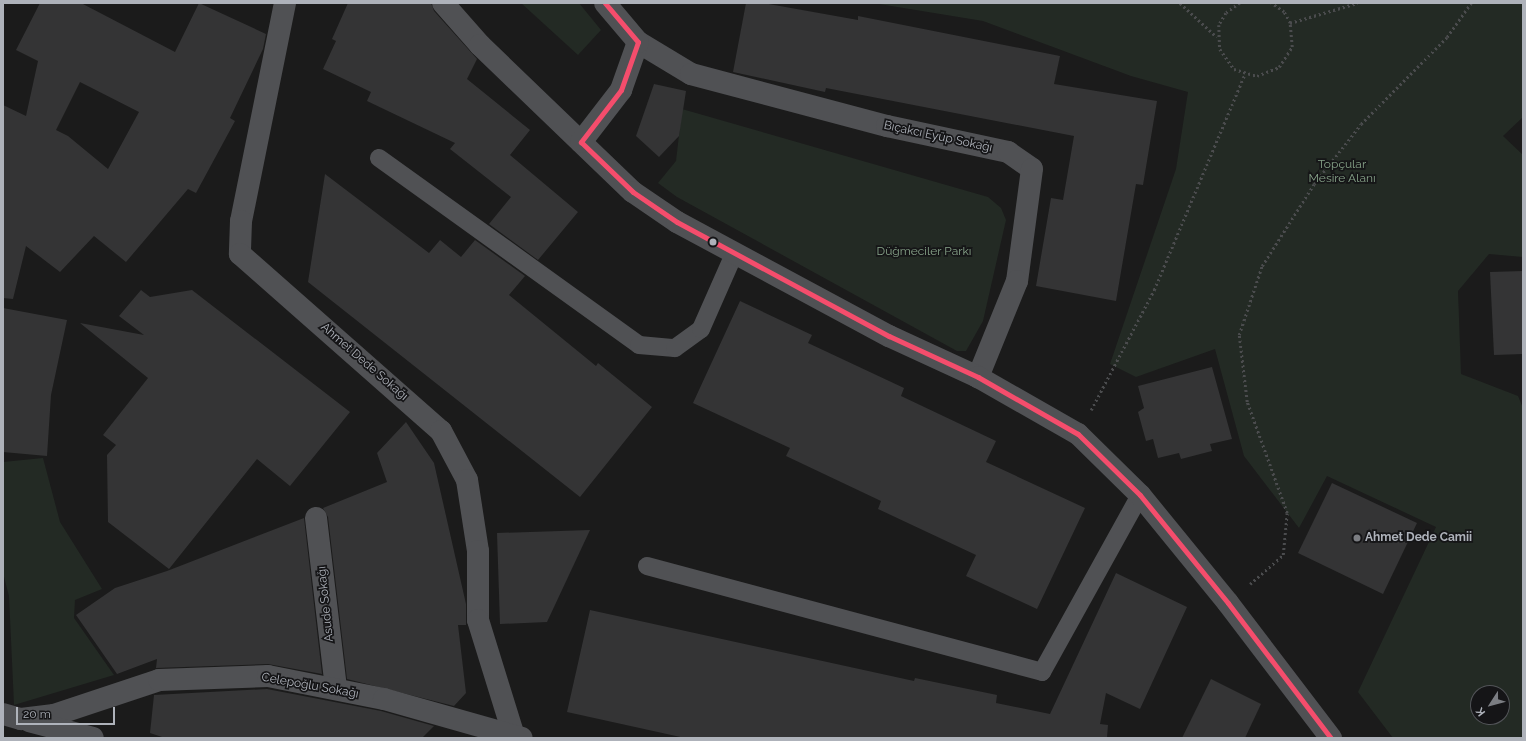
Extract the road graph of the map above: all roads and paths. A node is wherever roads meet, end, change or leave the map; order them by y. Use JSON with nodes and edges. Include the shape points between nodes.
{"nodes":[{"id":1,"x":285,"y":3,"type":"edge"},
{"id":2,"x":443,"y":3,"type":"edge"},
{"id":3,"x":605,"y":3,"type":"edge"},
{"id":4,"x":1180,"y":3,"type":"edge"},
{"id":5,"x":1240,"y":3,"type":"edge"},
{"id":6,"x":1271,"y":3,"type":"edge"},
{"id":7,"x":1357,"y":3,"type":"edge"},
{"id":8,"x":1471,"y":3,"type":"edge"},
{"id":9,"x":1290,"y":23,"type":"junction"},
{"id":10,"x":1218,"y":38,"type":"junction"},
{"id":11,"x":638,"y":42,"type":"junction"},
{"id":12,"x":1245,"y":74,"type":"junction"},
{"id":13,"x":581,"y":142,"type":"junction"},
{"id":14,"x":379,"y":158,"type":"dead end"},
{"id":15,"x":735,"y":252,"type":"junction"},
{"id":16,"x":978,"y":377,"type":"junction"},
{"id":17,"x":1078,"y":434,"type":"junction"},
{"id":18,"x":1140,"y":495,"type":"junction"},
{"id":19,"x":316,"y":518,"type":"dead end"},
{"id":20,"x":647,"y":566,"type":"dead end"},
{"id":21,"x":1228,"y":603,"type":"junction"},
{"id":22,"x":336,"y":690,"type":"junction"},
{"id":23,"x":12,"y":716,"type":"edge"},
{"id":24,"x":518,"y":737,"type":"edge"},
{"id":25,"x":93,"y":738,"type":"edge"},
{"id":26,"x":1331,"y":738,"type":"edge"}],
"edges":[{"from":1,"to":24,"type":"street","name":"Ahmet Dede Sokağı","via":[[241,221],[240,254],[441,431],[467,480],[478,551],[478,620]]},
{"from":2,"to":13,"type":"street","via":[[480,45]]},
{"from":3,"to":11,"type":"street","name":"Bıçakcı Eyüp Sokağı"},
{"from":4,"to":10,"type":"path"},
{"from":5,"to":10,"type":"path","via":[[1226,13],[1219,25]]},
{"from":6,"to":9,"type":"path","via":[[1284,12]]},
{"from":7,"to":9,"type":"path"},
{"from":8,"to":21,"type":"path","via":[[1447,37],[1356,130],[1314,184],[1262,266],[1239,335],[1247,402],[1287,513],[1283,555]]},
{"from":9,"to":12,"type":"path","via":[[1292,47],[1279,67],[1257,76]]},
{"from":10,"to":12,"type":"path","via":[[1225,60]]},
{"from":11,"to":13,"type":"street","via":[[621,90]]},
{"from":11,"to":16,"type":"street","name":"Bıçakcı Eyüp Sokağı","via":[[691,74],[887,126],[1008,152],[1032,169],[1017,281]]},
{"from":12,"to":17,"type":"path","via":[[1154,290]]},
{"from":13,"to":15,"type":"street","via":[[633,192],[677,222]]},
{"from":14,"to":15,"type":"lane","via":[[639,346],[675,348],[701,329]]},
{"from":15,"to":16,"type":"street","via":[[889,336]]},
{"from":16,"to":17,"type":"street"},
{"from":17,"to":18,"type":"street"},
{"from":18,"to":20,"type":"lane","via":[[1042,672]]},
{"from":18,"to":21,"type":"street"},
{"from":19,"to":22,"type":"street","name":"Asude Sokağı"},
{"from":21,"to":26,"type":"street"},
{"from":22,"to":23,"type":"street","name":"Celepoğlu Sokağı","via":[[268,676],[159,680],[54,715]]},
{"from":22,"to":24,"type":"street","name":"Celepoğlu Sokağı","via":[[384,699]]},
{"from":23,"to":25,"type":"street"}]}
